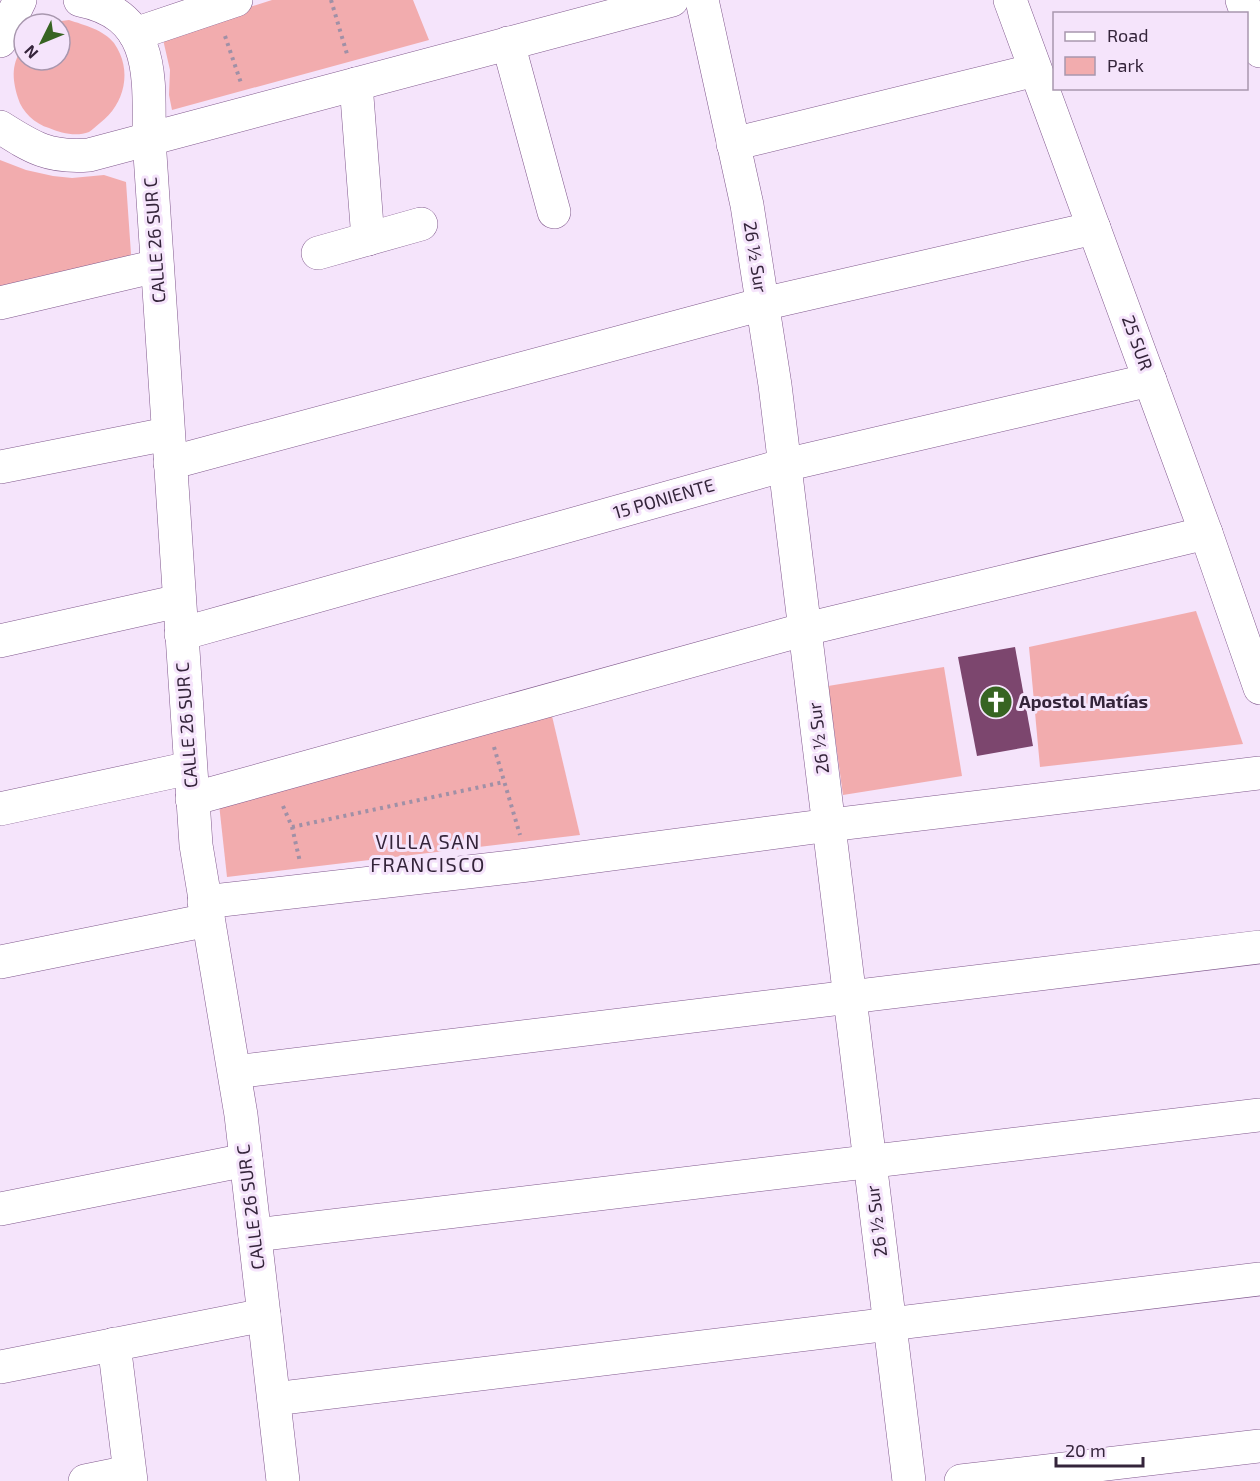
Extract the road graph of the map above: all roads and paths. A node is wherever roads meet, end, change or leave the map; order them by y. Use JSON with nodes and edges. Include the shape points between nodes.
{"nodes":[{"id":1,"x":20,"y":0,"type":"edge"},
{"id":2,"x":80,"y":0,"type":"edge"},
{"id":3,"x":331,"y":0,"type":"edge"},
{"id":4,"x":672,"y":0,"type":"edge"},
{"id":5,"x":702,"y":0,"type":"edge"},
{"id":6,"x":1010,"y":0,"type":"edge"},
{"id":7,"x":226,"y":3,"type":"edge"},
{"id":8,"x":1248,"y":17,"type":"edge"},
{"id":9,"x":135,"y":34,"type":"junction"},
{"id":10,"x":0,"y":41,"type":"edge"},
{"id":11,"x":508,"y":44,"type":"junction"},
{"id":12,"x":1260,"y":51,"type":"edge"},
{"id":13,"x":1035,"y":70,"type":"junction"},
{"id":14,"x":356,"y":84,"type":"junction"},
{"id":15,"x":251,"y":112,"type":"junction"},
{"id":16,"x":0,"y":128,"type":"edge"},
{"id":17,"x":149,"y":139,"type":"junction"},
{"id":18,"x":733,"y":144,"type":"junction"},
{"id":19,"x":554,"y":212,"type":"dead end"},
{"id":20,"x":421,"y":224,"type":"dead end"},
{"id":21,"x":1094,"y":228,"type":"junction"},
{"id":22,"x":368,"y":239,"type":"junction"},
{"id":23,"x":318,"y":252,"type":"dead end"},
{"id":24,"x":157,"y":266,"type":"junction"},
{"id":25,"x":0,"y":303,"type":"edge"},
{"id":26,"x":763,"y":304,"type":"junction"},
{"id":27,"x":1150,"y":380,"type":"junction"},
{"id":28,"x":169,"y":448,"type":"junction"},
{"id":29,"x":785,"y":465,"type":"junction"},
{"id":30,"x":0,"y":467,"type":"edge"},
{"id":31,"x":1206,"y":533,"type":"junction"},
{"id":32,"x":179,"y":601,"type":"junction"},
{"id":33,"x":806,"y":629,"type":"junction"},
{"id":34,"x":181,"y":634,"type":"junction"},
{"id":35,"x":0,"y":641,"type":"edge"},
{"id":36,"x":1260,"y":688,"type":"edge"},
{"id":37,"x":486,"y":718,"type":"junction"},
{"id":38,"x":1260,"y":773,"type":"edge"},
{"id":39,"x":270,"y":778,"type":"junction"},
{"id":40,"x":504,"y":782,"type":"junction"},
{"id":41,"x":191,"y":784,"type":"junction"},
{"id":42,"x":0,"y":809,"type":"edge"},
{"id":43,"x":830,"y":825,"type":"junction"},
{"id":44,"x":292,"y":827,"type":"junction"},
{"id":45,"x":528,"y":865,"type":"junction"},
{"id":46,"x":306,"y":892,"type":"junction"},
{"id":47,"x":206,"y":911,"type":"junction"},
{"id":48,"x":1260,"y":947,"type":"edge"},
{"id":49,"x":0,"y":962,"type":"edge"},
{"id":50,"x":851,"y":997,"type":"junction"},
{"id":51,"x":235,"y":1072,"type":"junction"},
{"id":52,"x":1260,"y":1115,"type":"edge"},
{"id":53,"x":246,"y":1160,"type":"junction"},
{"id":54,"x":870,"y":1160,"type":"junction"},
{"id":55,"x":0,"y":1209,"type":"edge"},
{"id":56,"x":255,"y":1235,"type":"junction"},
{"id":57,"x":1260,"y":1279,"type":"edge"},
{"id":58,"x":264,"y":1315,"type":"junction"},
{"id":59,"x":889,"y":1324,"type":"junction"},
{"id":60,"x":114,"y":1344,"type":"junction"},
{"id":61,"x":0,"y":1367,"type":"edge"},
{"id":62,"x":274,"y":1400,"type":"junction"},
{"id":63,"x":1260,"y":1446,"type":"edge"},
{"id":64,"x":130,"y":1476,"type":"edge"},
{"id":65,"x":86,"y":1481,"type":"edge"},
{"id":66,"x":283,"y":1481,"type":"edge"},
{"id":67,"x":909,"y":1481,"type":"edge"},
{"id":68,"x":961,"y":1481,"type":"edge"}],
"edges":[{"from":1,"to":10,"type":"street"},
{"from":2,"to":9,"type":"street","name":"CALLE 26 SUR C","via":[[112,12]]},
{"from":3,"to":14,"type":"path"},
{"from":4,"to":11,"type":"street"},
{"from":5,"to":18,"type":"street","name":"26 ½ Sur"},
{"from":6,"to":13,"type":"street","name":"25 SUR"},
{"from":7,"to":9,"type":"street"},
{"from":7,"to":15,"type":"path"},
{"from":8,"to":12,"type":"street"},
{"from":9,"to":17,"type":"street","name":"CALLE 26 SUR C","via":[[148,66]]},
{"from":11,"to":14,"type":"street"},
{"from":11,"to":19,"type":"street"},
{"from":13,"to":18,"type":"street"},
{"from":13,"to":21,"type":"street","name":"25 SUR"},
{"from":14,"to":15,"type":"street"},
{"from":14,"to":22,"type":"street"},
{"from":15,"to":17,"type":"street"},
{"from":16,"to":17,"type":"street","via":[[49,154],[72,156]]},
{"from":17,"to":24,"type":"street","name":"CALLE 26 SUR C"},
{"from":18,"to":26,"type":"street","name":"26 ½ Sur"},
{"from":20,"to":22,"type":"street"},
{"from":21,"to":26,"type":"street"},
{"from":21,"to":27,"type":"street","name":"25 SUR"},
{"from":22,"to":23,"type":"street"},
{"from":24,"to":25,"type":"street"},
{"from":24,"to":28,"type":"street","name":"CALLE 26 SUR C"},
{"from":26,"to":28,"type":"street"},
{"from":26,"to":29,"type":"street","name":"26 ½ Sur"},
{"from":27,"to":29,"type":"street","name":"15 PONIENTE"},
{"from":27,"to":31,"type":"street","name":"25 SUR"},
{"from":28,"to":30,"type":"street"},
{"from":28,"to":32,"type":"street","name":"CALLE 26 SUR C"},
{"from":29,"to":33,"type":"street","name":"26 ½ Sur"},
{"from":29,"to":34,"type":"street","name":"15 PONIENTE"},
{"from":31,"to":33,"type":"street"},
{"from":31,"to":36,"type":"street","name":"25 SUR"},
{"from":32,"to":34,"type":"street","name":"CALLE 26 SUR C"},
{"from":32,"to":35,"type":"street"},
{"from":33,"to":37,"type":"street"},
{"from":33,"to":43,"type":"street","name":"26 ½ Sur"},
{"from":34,"to":41,"type":"street","name":"CALLE 26 SUR C"},
{"from":37,"to":39,"type":"street"},
{"from":37,"to":40,"type":"path"},
{"from":38,"to":43,"type":"street"},
{"from":39,"to":41,"type":"street"},
{"from":39,"to":44,"type":"path"},
{"from":40,"to":44,"type":"path"},
{"from":40,"to":45,"type":"path"},
{"from":41,"to":42,"type":"street"},
{"from":41,"to":47,"type":"street","name":"CALLE 26 SUR C"},
{"from":43,"to":45,"type":"street"},
{"from":43,"to":50,"type":"street","name":"26 ½ Sur"},
{"from":44,"to":46,"type":"path"},
{"from":45,"to":46,"type":"street"},
{"from":46,"to":47,"type":"street"},
{"from":47,"to":49,"type":"street"},
{"from":47,"to":51,"type":"street","name":"CALLE 26 SUR C"},
{"from":48,"to":50,"type":"street"},
{"from":50,"to":51,"type":"street"},
{"from":50,"to":54,"type":"street","name":"26 ½ Sur"},
{"from":51,"to":53,"type":"street","name":"CALLE 26 SUR C"},
{"from":52,"to":54,"type":"street"},
{"from":53,"to":55,"type":"street"},
{"from":53,"to":56,"type":"street","name":"CALLE 26 SUR C"},
{"from":54,"to":56,"type":"street"},
{"from":54,"to":59,"type":"street","name":"26 ½ Sur"},
{"from":56,"to":58,"type":"street","name":"CALLE 26 SUR C"},
{"from":57,"to":59,"type":"street"},
{"from":58,"to":60,"type":"street"},
{"from":58,"to":62,"type":"street","name":"CALLE 26 SUR C"},
{"from":59,"to":62,"type":"street"},
{"from":59,"to":67,"type":"street","name":"26 ½ Sur"},
{"from":60,"to":61,"type":"street"},
{"from":60,"to":64,"type":"street"},
{"from":62,"to":66,"type":"street","name":"CALLE 26 SUR C"},
{"from":63,"to":68,"type":"street"},
{"from":64,"to":65,"type":"street"}]}
